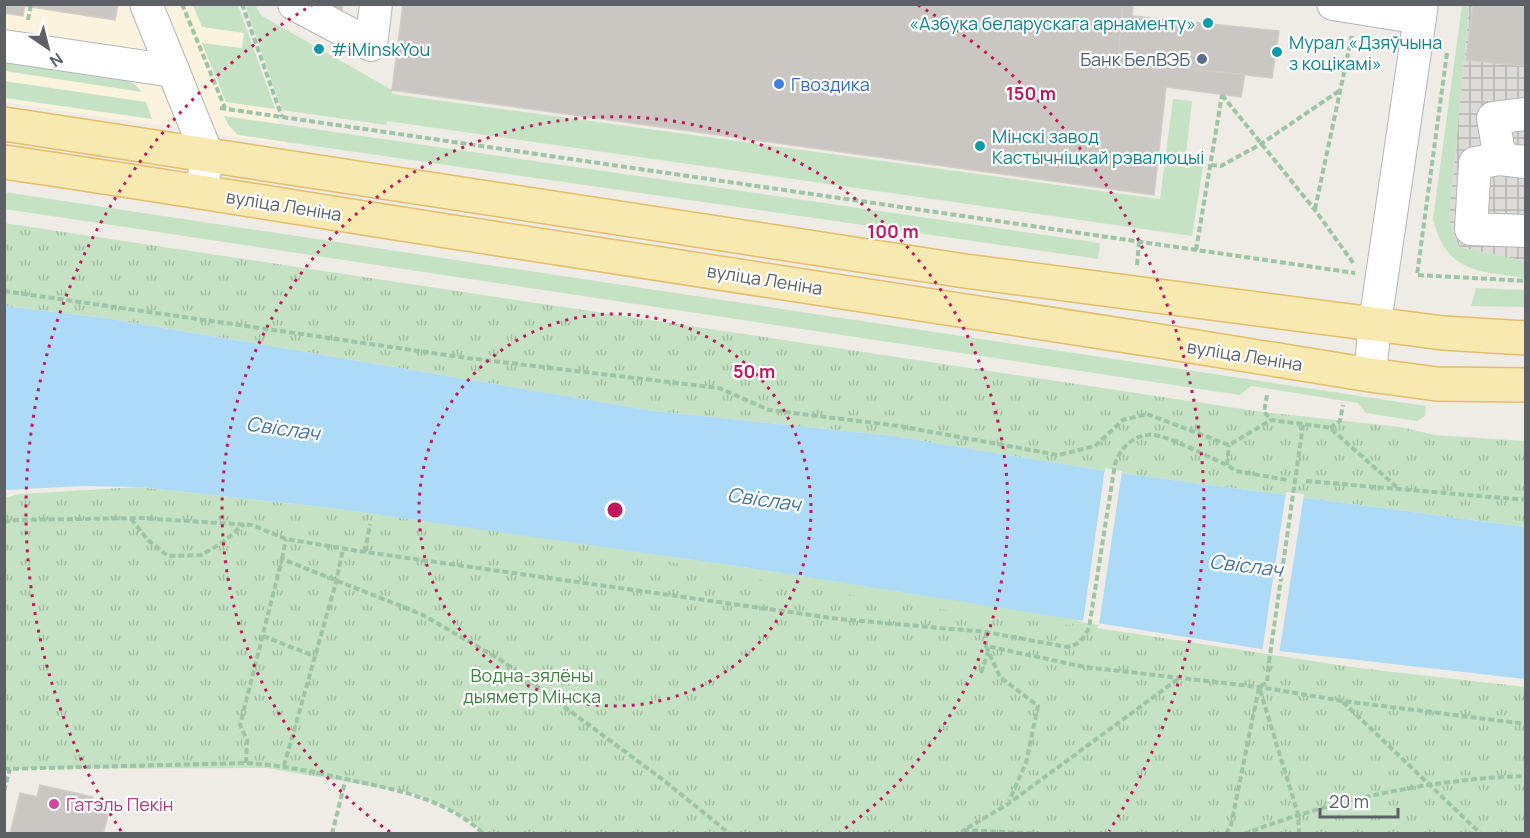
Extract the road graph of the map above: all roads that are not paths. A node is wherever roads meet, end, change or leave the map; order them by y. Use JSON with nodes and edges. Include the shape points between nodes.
{"nodes":[{"id":1,"x":146,"y":4,"type":"edge"},
{"id":2,"x":294,"y":4,"type":"edge"},
{"id":3,"x":375,"y":4,"type":"edge"},
{"id":4,"x":1333,"y":4,"type":"edge"},
{"id":5,"x":1421,"y":11,"type":"edge"},
{"id":6,"x":4,"y":46,"type":"edge"},
{"id":7,"x":173,"y":71,"type":"junction"},
{"id":8,"x":1526,"y":114,"type":"edge"},
{"id":9,"x":4,"y":124,"type":"edge"},
{"id":10,"x":207,"y":154,"type":"junction"},
{"id":11,"x":1513,"y":160,"type":"edge"},
{"id":12,"x":4,"y":162,"type":"edge"},
{"id":13,"x":202,"y":191,"type":"junction"},
{"id":14,"x":1526,"y":231,"type":"edge"},
{"id":15,"x":1375,"y":323,"type":"junction"},
{"id":16,"x":1526,"y":338,"type":"edge"},
{"id":17,"x":1370,"y":375,"type":"junction"},
{"id":18,"x":1526,"y":385,"type":"edge"}],
"edges":[{"from":1,"to":7,"type":"street"},
{"from":2,"to":3,"type":"street","via":[[371,45]]},
{"from":4,"to":5,"type":"street"},
{"from":5,"to":15,"type":"street"},
{"from":6,"to":7,"type":"street"},
{"from":7,"to":10,"type":"street"},
{"from":8,"to":11,"type":"street","via":[[1493,118]]},
{"from":9,"to":10,"type":"main road","name":"вуліца Леніна"},
{"from":10,"to":13,"type":"street"},
{"from":10,"to":15,"type":"main road","name":"вуліца Леніна","via":[[965,271]]},
{"from":11,"to":14,"type":"street","via":[[1475,163],[1471,229]]},
{"from":12,"to":13,"type":"main road","name":"вуліца Леніна"},
{"from":13,"to":17,"type":"main road","name":"вуліца Леніна"},
{"from":15,"to":16,"type":"main road","name":"вуліца Леніна","via":[[1443,333]]},
{"from":15,"to":17,"type":"street"},
{"from":17,"to":18,"type":"main road","name":"вуліца Леніна","via":[[1437,384]]}]}
